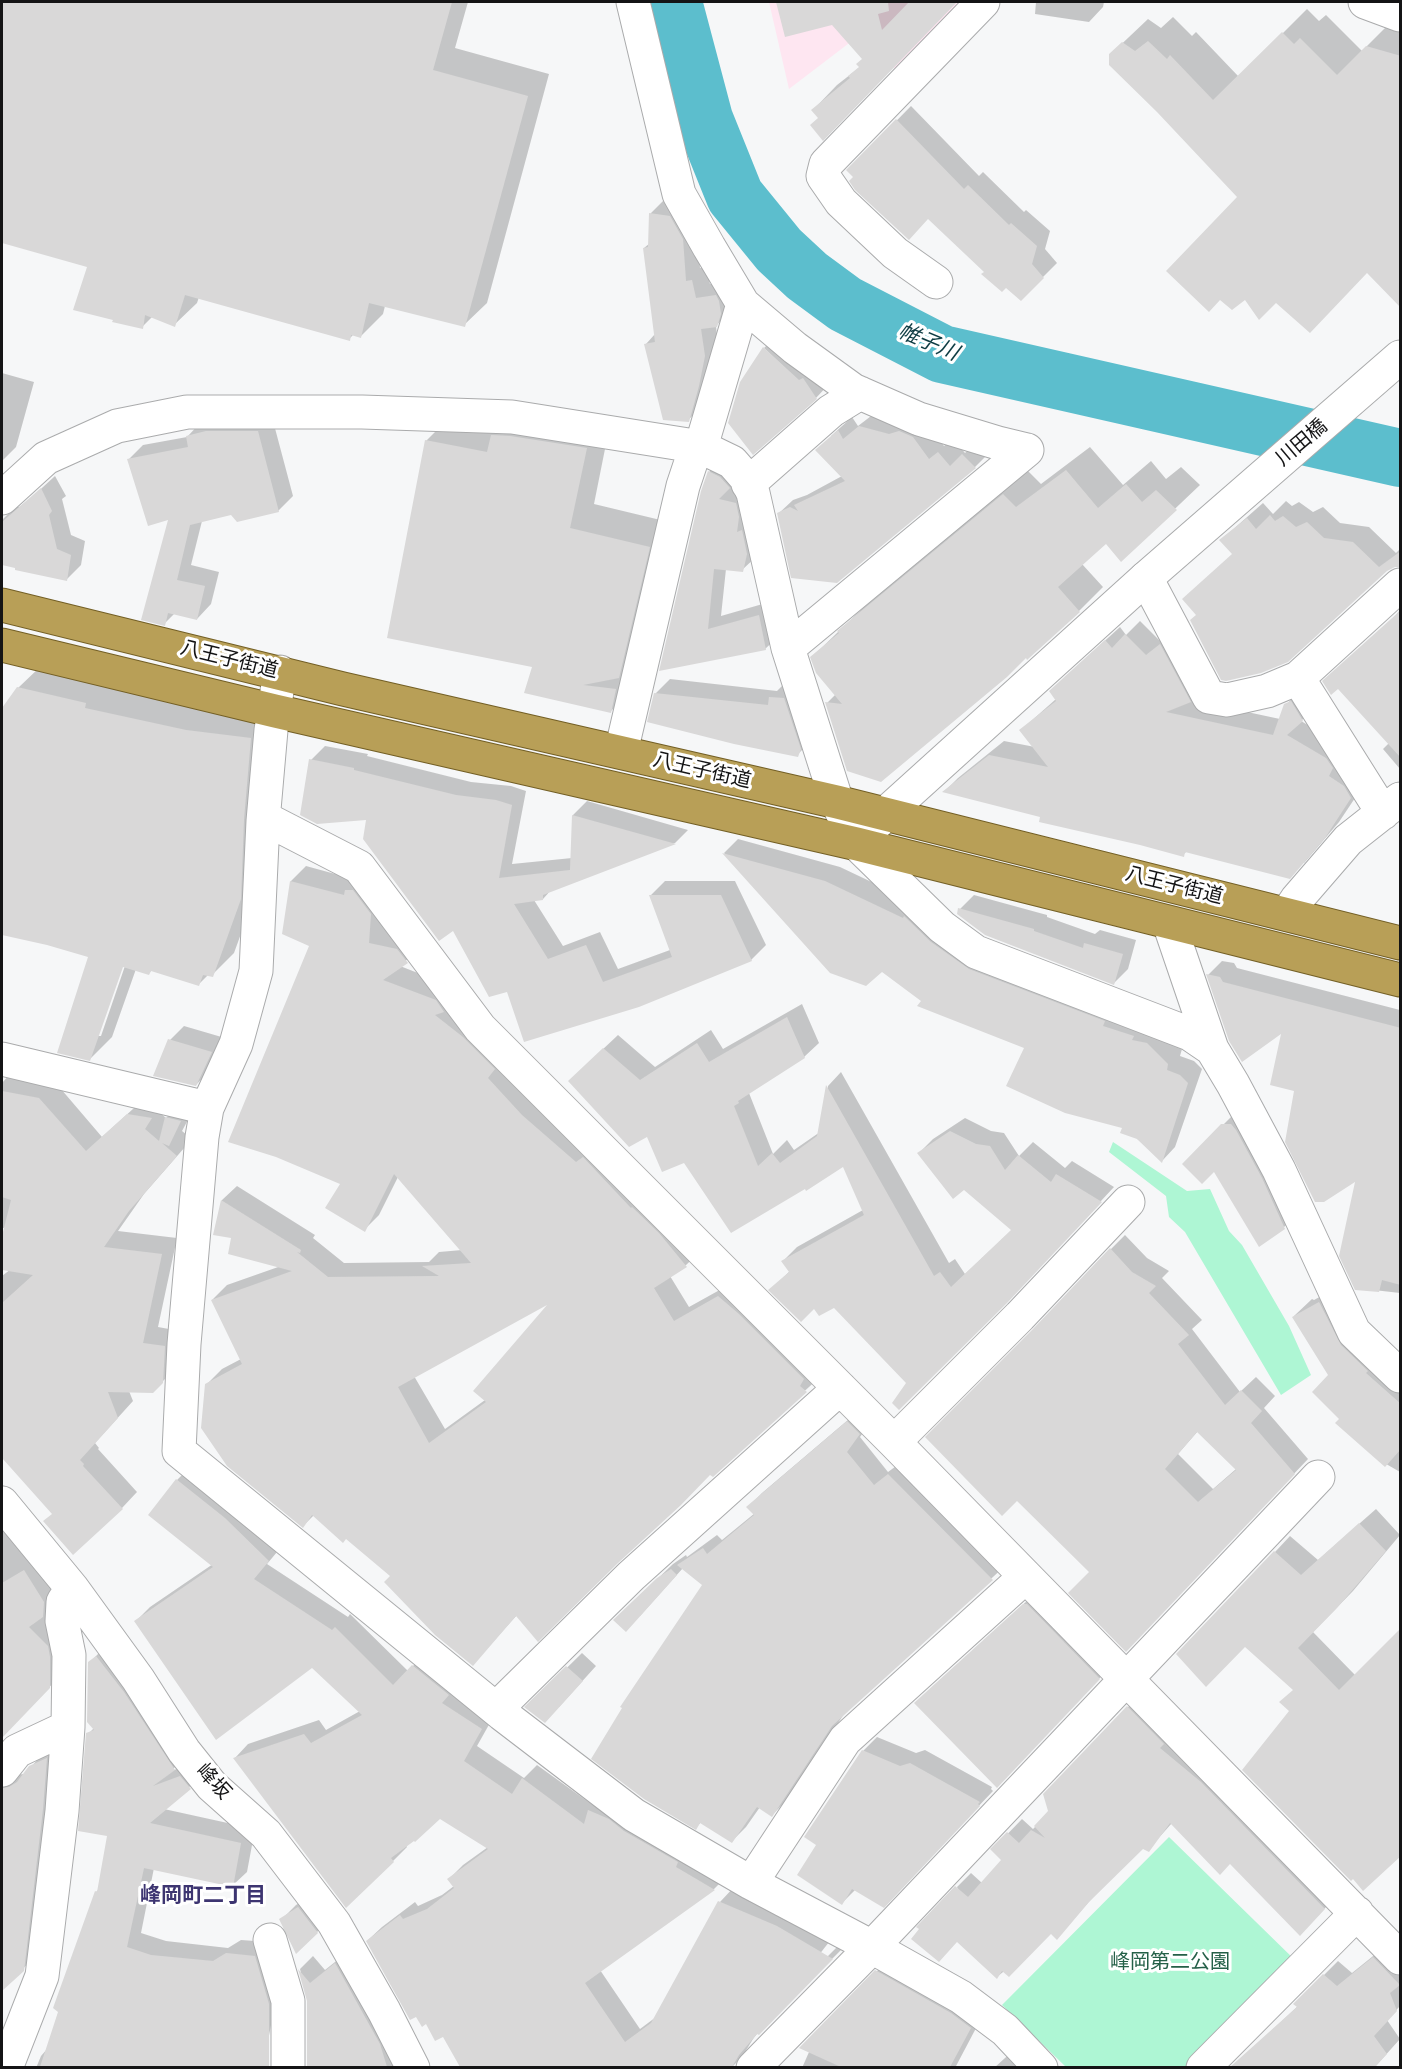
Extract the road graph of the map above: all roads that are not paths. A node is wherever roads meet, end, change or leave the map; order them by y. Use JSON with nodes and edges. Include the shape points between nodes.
{"nodes":[{"id":1,"x":633,"y":2,"type":"edge"},
{"id":2,"x":983,"y":2,"type":"edge"},
{"id":3,"x":1365,"y":2,"type":"edge"},
{"id":4,"x":1401,"y":15,"type":"edge"},
{"id":5,"x":936,"y":282,"type":"dead end"},
{"id":6,"x":743,"y":304,"type":"junction"},
{"id":7,"x":1401,"y":357,"type":"edge"},
{"id":8,"x":860,"y":393,"type":"junction"},
{"id":9,"x":699,"y":447,"type":"junction"},
{"id":10,"x":748,"y":484,"type":"junction"},
{"id":11,"x":2,"y":498,"type":"edge"},
{"id":12,"x":1146,"y":578,"type":"junction"},
{"id":13,"x":1401,"y":585,"type":"edge"},
{"id":14,"x":2,"y":605,"type":"edge"},
{"id":15,"x":2,"y":645,"type":"edge"},
{"id":16,"x":788,"y":648,"type":"junction"},
{"id":17,"x":280,"y":672,"type":"junction"},
{"id":18,"x":1298,"y":678,"type":"junction"},
{"id":19,"x":275,"y":711,"type":"junction"},
{"id":20,"x":621,"y":752,"type":"junction"},
{"id":21,"x":837,"y":802,"type":"junction"},
{"id":22,"x":1392,"y":806,"type":"edge"},
{"id":23,"x":884,"y":814,"type":"junction"},
{"id":24,"x":264,"y":818,"type":"junction"},
{"id":25,"x":857,"y":844,"type":"junction"},
{"id":26,"x":1287,"y":914,"type":"junction"},
{"id":27,"x":1169,"y":923,"type":"junction"},
{"id":28,"x":1401,"y":943,"type":"edge"},
{"id":29,"x":1401,"y":980,"type":"edge"},
{"id":30,"x":1212,"y":1049,"type":"junction"},
{"id":31,"x":2,"y":1059,"type":"edge"},
{"id":32,"x":207,"y":1108,"type":"junction"},
{"id":33,"x":1128,"y":1202,"type":"dead end"},
{"id":34,"x":1401,"y":1376,"type":"edge"},
{"id":35,"x":840,"y":1388,"type":"junction"},
{"id":36,"x":894,"y":1442,"type":"junction"},
{"id":37,"x":1318,"y":1477,"type":"dead end"},
{"id":38,"x":2,"y":1503,"type":"edge"},
{"id":39,"x":1025,"y":1577,"type":"junction"},
{"id":40,"x":72,"y":1588,"type":"junction"},
{"id":41,"x":1128,"y":1678,"type":"junction"},
{"id":42,"x":496,"y":1709,"type":"junction"},
{"id":43,"x":68,"y":1727,"type":"junction"},
{"id":44,"x":2,"y":1770,"type":"edge"},
{"id":45,"x":751,"y":1883,"type":"junction"},
{"id":46,"x":1357,"y":1913,"type":"junction"},
{"id":47,"x":270,"y":1940,"type":"dead end"},
{"id":48,"x":872,"y":1947,"type":"junction"},
{"id":49,"x":1401,"y":1958,"type":"edge"},
{"id":50,"x":6,"y":2067,"type":"edge"},
{"id":51,"x":288,"y":2067,"type":"edge"},
{"id":52,"x":413,"y":2067,"type":"edge"},
{"id":53,"x":753,"y":2067,"type":"edge"},
{"id":54,"x":1041,"y":2067,"type":"edge"},
{"id":55,"x":1203,"y":2067,"type":"edge"}],
"edges":[{"from":1,"to":6,"type":"street","via":[[680,194]]},
{"from":2,"to":5,"type":"street","via":[[826,164],[823,176],[841,202],[895,253]]},
{"from":3,"to":4,"type":"street"},
{"from":6,"to":8,"type":"street","via":[[795,348]]},
{"from":6,"to":9,"type":"street"},
{"from":7,"to":12,"type":"street","name":"川田橋"},
{"from":8,"to":10,"type":"street","via":[[831,411]]},
{"from":8,"to":16,"type":"street","via":[[920,419],[1027,450]]},
{"from":9,"to":10,"type":"street","via":[[732,462]]},
{"from":9,"to":11,"type":"street","via":[[512,417],[187,412],[117,426],[46,458]]},
{"from":9,"to":20,"type":"street","via":[[683,486]]},
{"from":10,"to":16,"type":"street"},
{"from":12,"to":18,"type":"street","via":[[1209,697],[1227,700],[1267,691]]},
{"from":12,"to":23,"type":"street","name":"川田橋"},
{"from":13,"to":18,"type":"street"},
{"from":14,"to":17,"type":"highway","name":"八王子街道"},
{"from":15,"to":19,"type":"highway","name":"八王子街道"},
{"from":16,"to":21,"type":"street"},
{"from":17,"to":19,"type":"street"},
{"from":17,"to":20,"type":"highway","name":"八王子街道"},
{"from":18,"to":22,"type":"street"},
{"from":19,"to":24,"type":"street"},
{"from":19,"to":25,"type":"highway","name":"八王子街道"},
{"from":20,"to":21,"type":"highway","name":"八王子街道"},
{"from":21,"to":23,"type":"highway","name":"八王子街道"},
{"from":21,"to":25,"type":"street"},
{"from":22,"to":26,"type":"street","via":[[1348,840]]},
{"from":23,"to":25,"type":"street","name":"川田橋"},
{"from":23,"to":26,"type":"highway","name":"八王子街道"},
{"from":24,"to":32,"type":"street","via":[[256,971],[236,1044]]},
{"from":24,"to":35,"type":"street","via":[[359,867],[480,1028]]},
{"from":25,"to":27,"type":"highway","name":"八王子街道"},
{"from":25,"to":30,"type":"street","via":[[942,927],[976,952],[1190,1034]]},
{"from":26,"to":28,"type":"highway","name":"八王子街道"},
{"from":27,"to":29,"type":"highway","name":"八王子街道"},
{"from":27,"to":30,"type":"street"},
{"from":30,"to":34,"type":"street","via":[[1280,1170],[1354,1332]]},
{"from":31,"to":32,"type":"street"},
{"from":32,"to":42,"type":"street","via":[[184,1344],[178,1451]]},
{"from":33,"to":36,"type":"street"},
{"from":35,"to":36,"type":"street"},
{"from":35,"to":42,"type":"street","via":[[631,1576]]},
{"from":36,"to":39,"type":"street"},
{"from":37,"to":41,"type":"street"},
{"from":38,"to":40,"type":"street","name":"峰坂"},
{"from":39,"to":41,"type":"street"},
{"from":39,"to":45,"type":"street","via":[[845,1740]]},
{"from":40,"to":43,"type":"street","via":[[63,1602],[62,1621],[69,1655]]},
{"from":40,"to":52,"type":"street","name":"峰坂","via":[[184,1751],[212,1786],[266,1834],[334,1923]]},
{"from":41,"to":46,"type":"street"},
{"from":41,"to":48,"type":"street"},
{"from":42,"to":45,"type":"street","via":[[634,1815]]},
{"from":43,"to":44,"type":"street","via":[[17,1751]]},
{"from":43,"to":50,"type":"street","via":[[42,1976]]},
{"from":45,"to":48,"type":"street"},
{"from":46,"to":49,"type":"street"},
{"from":46,"to":55,"type":"street"},
{"from":47,"to":51,"type":"street","via":[[288,2001]]},
{"from":48,"to":53,"type":"street"},
{"from":48,"to":54,"type":"street","via":[[961,1997],[1005,2030]]}]}
